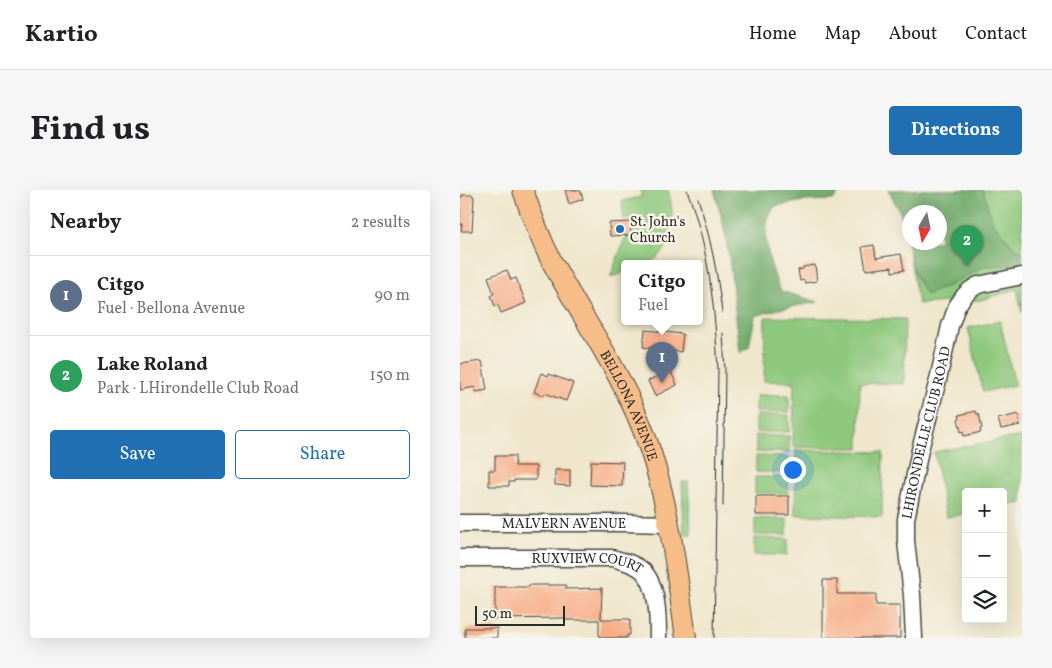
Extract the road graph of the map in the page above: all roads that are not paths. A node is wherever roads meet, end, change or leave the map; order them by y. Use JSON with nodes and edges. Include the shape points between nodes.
{"nodes":[{"id":1,"x":522,"y":190,"type":"edge"},
{"id":2,"x":1022,"y":276,"type":"edge"},
{"id":3,"x":460,"y":523,"type":"edge"},
{"id":4,"x":668,"y":524,"type":"junction"},
{"id":5,"x":460,"y":558,"type":"edge"},
{"id":6,"x":658,"y":638,"type":"edge"},
{"id":7,"x":686,"y":638,"type":"edge"},
{"id":8,"x":914,"y":638,"type":"edge"}],
"edges":[{"from":1,"to":4,"type":"main road","name":"BELLONA AVENUE","via":[[552,262],[635,410],[657,470]]},
{"from":2,"to":8,"type":"street","name":"LHIRONDELLE CLUB ROAD","via":[[978,285],[970,290],[957,306],[950,326],[906,519]]},
{"from":3,"to":4,"type":"street","name":"MALVERN AVENUE"},
{"from":4,"to":7,"type":"main road","name":"BELLONA AVENUE"},
{"from":5,"to":6,"type":"street","name":"RUXVIEW COURT","via":[[612,558],[628,563],[642,570],[649,580],[657,609]]}]}
